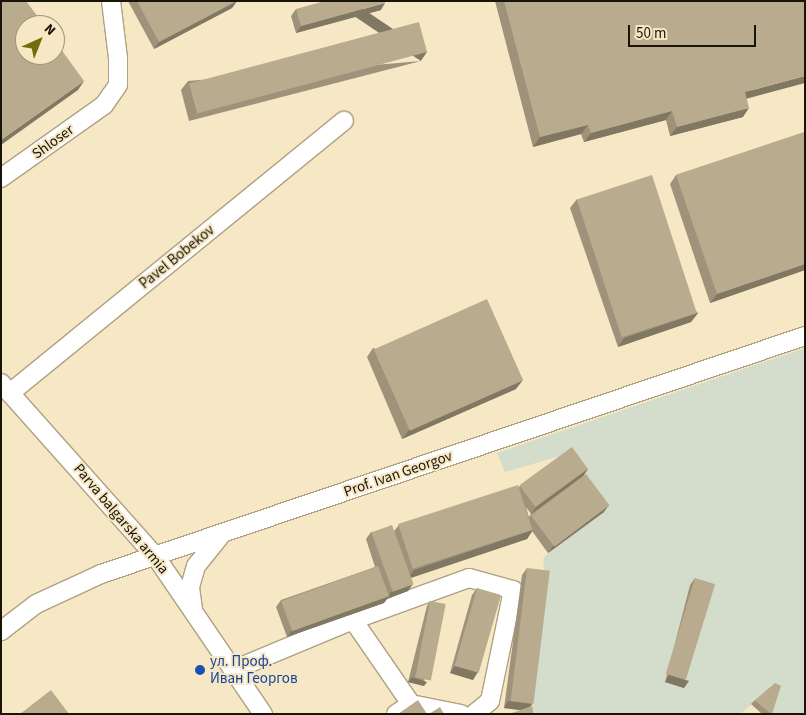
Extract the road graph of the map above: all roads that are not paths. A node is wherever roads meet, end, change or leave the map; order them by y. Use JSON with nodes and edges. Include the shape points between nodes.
{"nodes":[{"id":1,"x":112,"y":1,"type":"edge"},
{"id":2,"x":344,"y":121,"type":"dead end"},
{"id":3,"x":1,"y":178,"type":"edge"},
{"id":4,"x":805,"y":336,"type":"edge"},
{"id":5,"x":6,"y":388,"type":"edge"},
{"id":6,"x":221,"y":535,"type":"junction"},
{"id":7,"x":156,"y":557,"type":"junction"},
{"id":8,"x":194,"y":612,"type":"junction"},
{"id":9,"x":353,"y":620,"type":"junction"},
{"id":10,"x":1,"y":631,"type":"edge"},
{"id":11,"x":234,"y":670,"type":"junction"},
{"id":12,"x":411,"y":704,"type":"junction"},
{"id":13,"x":263,"y":714,"type":"edge"},
{"id":14,"x":396,"y":714,"type":"edge"},
{"id":15,"x":461,"y":714,"type":"edge"},
{"id":16,"x":474,"y":714,"type":"edge"}],
"edges":[{"from":1,"to":3,"type":"street","name":"Shloser","via":[[118,85],[104,105]]},
{"from":2,"to":5,"type":"street","name":"Pavel Bobekov"},
{"from":4,"to":6,"type":"street","name":"Prof. Ivan Georgov"},
{"from":5,"to":7,"type":"street","name":"Parva balgarska armia"},
{"from":6,"to":7,"type":"street","name":"Prof. Ivan Georgov"},
{"from":6,"to":8,"type":"street","via":[[196,566],[190,587]]},
{"from":7,"to":8,"type":"street","name":"Parva balgarska armia"},
{"from":7,"to":10,"type":"street","name":"Prof. Ivan Georgov","via":[[100,574],[36,604]]},
{"from":8,"to":11,"type":"street","name":"Parva balgarska armia"},
{"from":9,"to":11,"type":"street"},
{"from":9,"to":12,"type":"street"},
{"from":9,"to":16,"type":"street","via":[[469,578],[513,590],[490,701]]},
{"from":11,"to":13,"type":"street","name":"Parva balgarska armia"},
{"from":12,"to":14,"type":"street"},
{"from":12,"to":15,"type":"street"}]}
